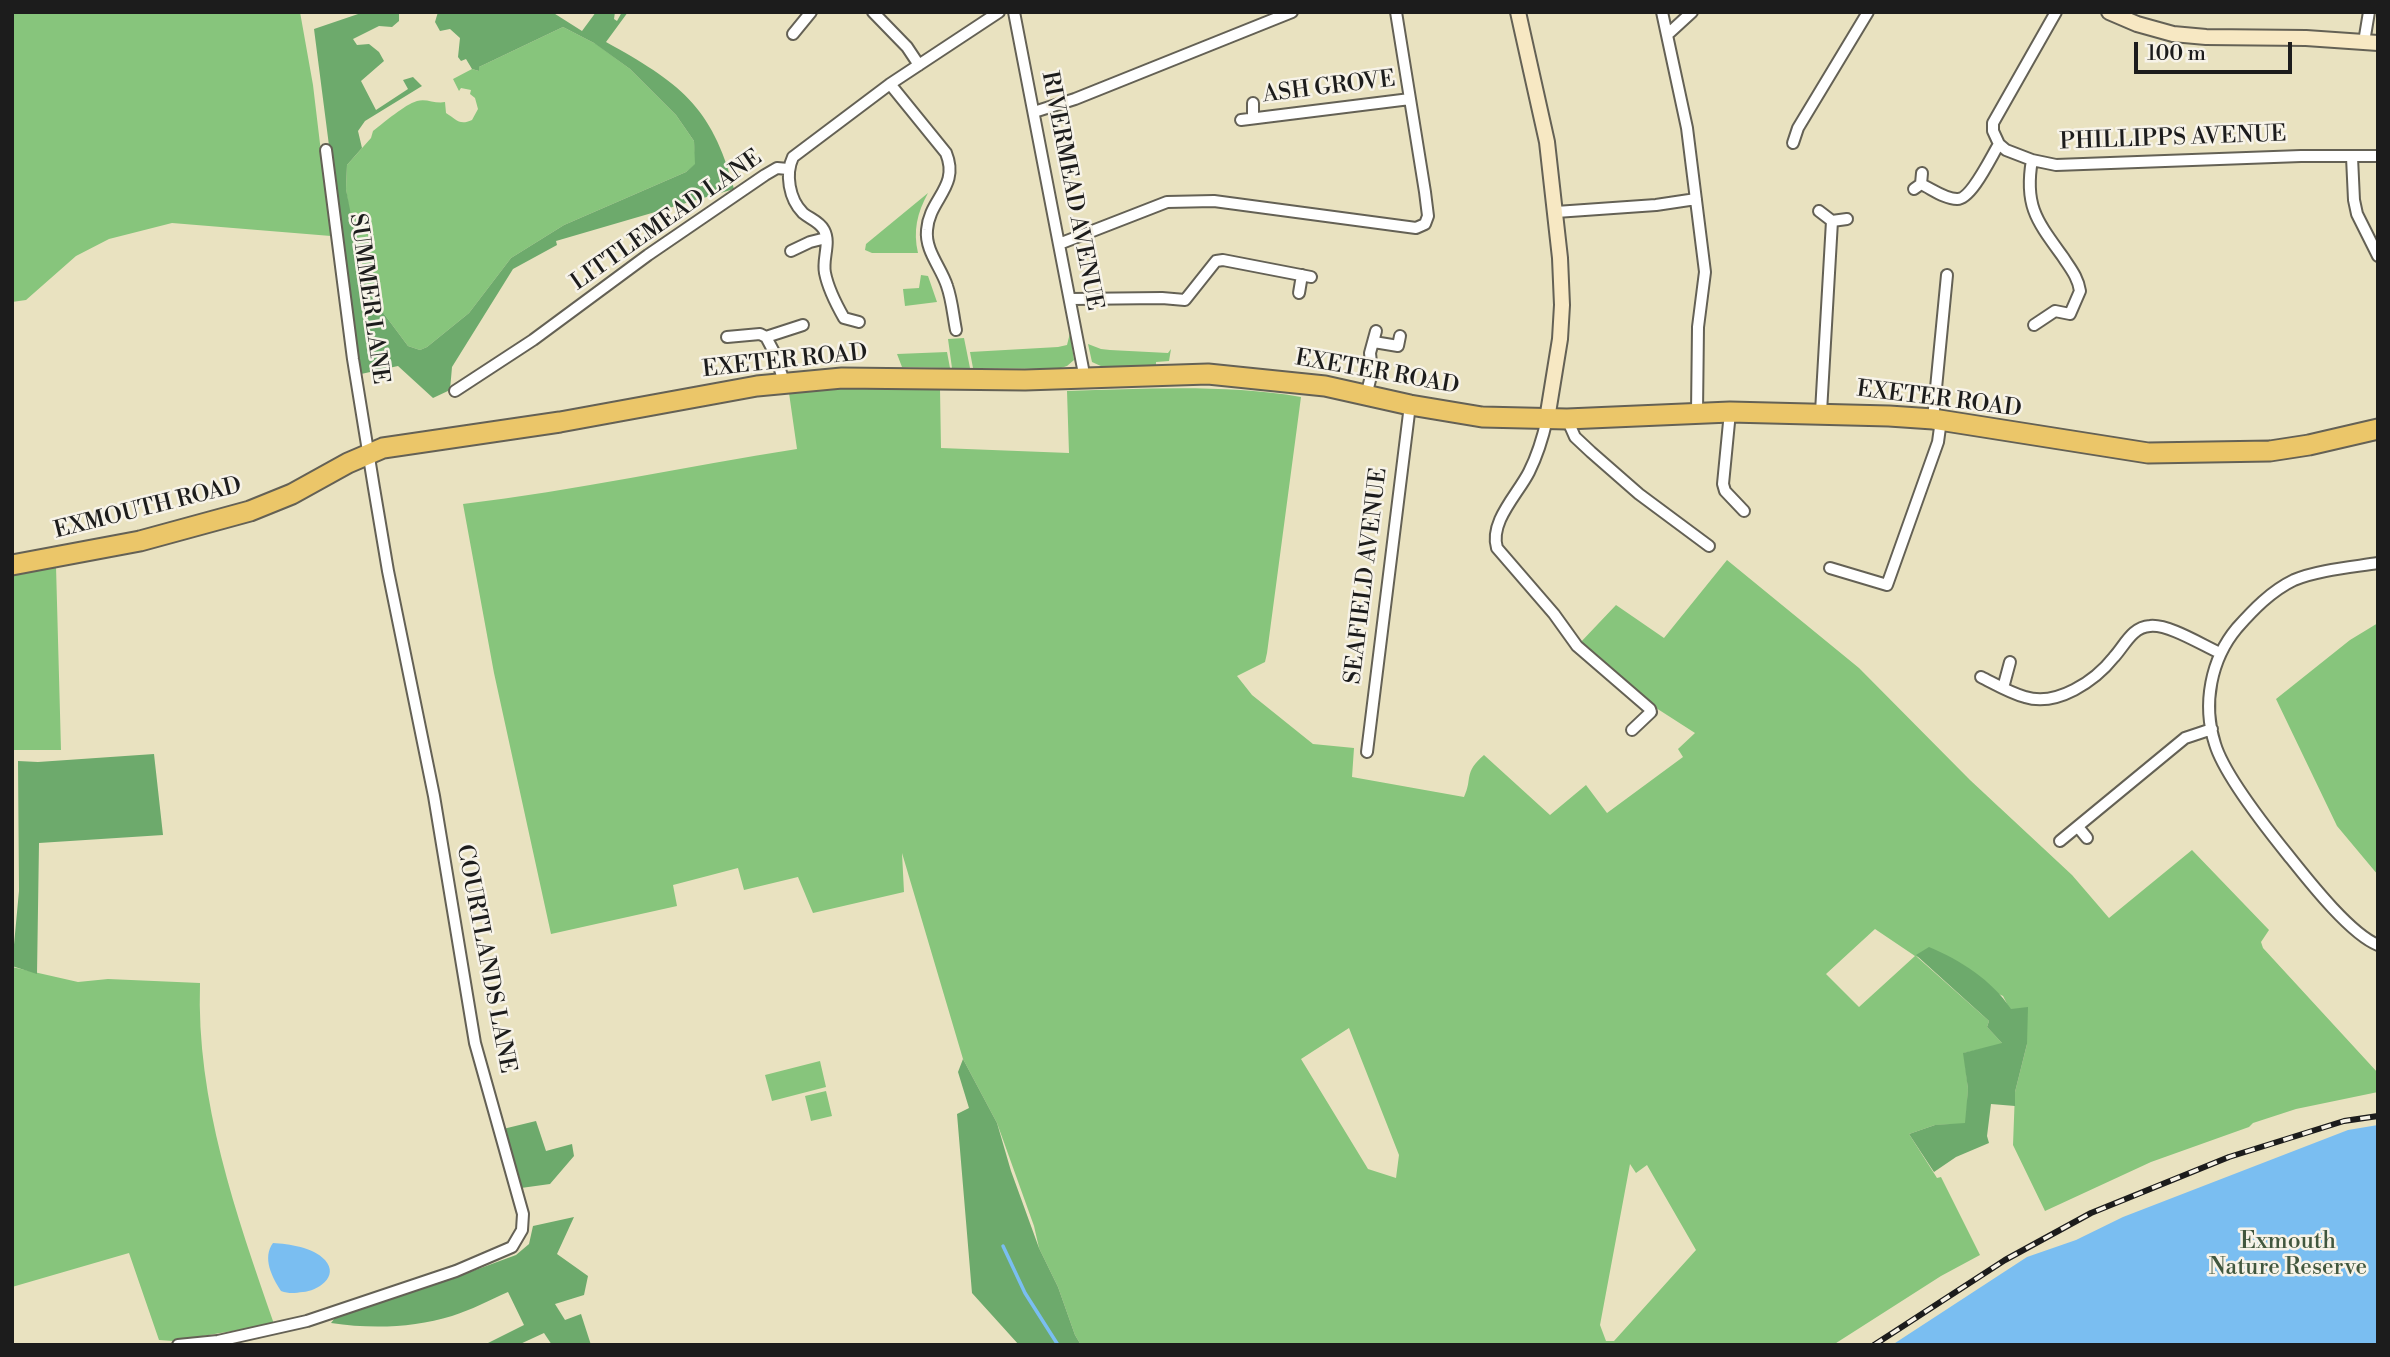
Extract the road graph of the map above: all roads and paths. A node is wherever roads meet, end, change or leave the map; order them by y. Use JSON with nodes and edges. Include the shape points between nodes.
{"nodes":[{"id":1,"x":811,"y":12,"type":"edge"},
{"id":2,"x":873,"y":12,"type":"edge"},
{"id":3,"x":999,"y":12,"type":"edge"},
{"id":4,"x":1014,"y":12,"type":"edge"},
{"id":5,"x":1292,"y":12,"type":"edge"},
{"id":6,"x":1396,"y":12,"type":"edge"},
{"id":7,"x":1518,"y":12,"type":"edge"},
{"id":8,"x":1662,"y":12,"type":"edge"},
{"id":9,"x":1692,"y":12,"type":"edge"},
{"id":10,"x":1868,"y":12,"type":"edge"},
{"id":11,"x":2056,"y":12,"type":"edge"},
{"id":12,"x":2109,"y":12,"type":"edge"},
{"id":13,"x":2369,"y":12,"type":"edge"},
{"id":14,"x":793,"y":34,"type":"dead end"},
{"id":15,"x":1668,"y":34,"type":"junction"},
{"id":16,"x":2371,"y":42,"type":"edge"},
{"id":17,"x":919,"y":65,"type":"junction"},
{"id":18,"x":890,"y":84,"type":"junction"},
{"id":19,"x":1410,"y":99,"type":"junction"},
{"id":20,"x":1253,"y":103,"type":"dead end"},
{"id":21,"x":1034,"y":112,"type":"junction"},
{"id":22,"x":1793,"y":143,"type":"dead end"},
{"id":23,"x":1999,"y":144,"type":"junction"},
{"id":24,"x":326,"y":150,"type":"dead end"},
{"id":25,"x":2378,"y":156,"type":"edge"},
{"id":26,"x":2352,"y":157,"type":"junction"},
{"id":27,"x":2032,"y":160,"type":"junction"},
{"id":28,"x":788,"y":169,"type":"junction"},
{"id":29,"x":1919,"y":182,"type":"dead end"},
{"id":30,"x":1696,"y":199,"type":"junction"},
{"id":31,"x":1819,"y":211,"type":"dead end"},
{"id":32,"x":1556,"y":212,"type":"junction"},
{"id":33,"x":1847,"y":219,"type":"dead end"},
{"id":34,"x":1832,"y":221,"type":"junction"},
{"id":35,"x":827,"y":238,"type":"junction"},
{"id":36,"x":1059,"y":244,"type":"junction"},
{"id":37,"x":791,"y":251,"type":"dead end"},
{"id":38,"x":2378,"y":256,"type":"edge"},
{"id":39,"x":1947,"y":275,"type":"dead end"},
{"id":40,"x":1299,"y":293,"type":"dead end"},
{"id":41,"x":1071,"y":299,"type":"junction"},
{"id":42,"x":859,"y":322,"type":"dead end"},
{"id":43,"x":803,"y":325,"type":"dead end"},
{"id":44,"x":2034,"y":325,"type":"dead end"},
{"id":45,"x":956,"y":330,"type":"dead end"},
{"id":46,"x":1400,"y":336,"type":"dead end"},
{"id":47,"x":727,"y":337,"type":"dead end"},
{"id":48,"x":766,"y":337,"type":"junction"},
{"id":49,"x":1085,"y":379,"type":"junction"},
{"id":50,"x":784,"y":382,"type":"junction"},
{"id":51,"x":455,"y":390,"type":"dead end"},
{"id":52,"x":1366,"y":396,"type":"junction"},
{"id":53,"x":1410,"y":405,"type":"junction"},
{"id":54,"x":1697,"y":412,"type":"junction"},
{"id":55,"x":1730,"y":412,"type":"junction"},
{"id":56,"x":1821,"y":412,"type":"junction"},
{"id":57,"x":1546,"y":419,"type":"junction"},
{"id":58,"x":1567,"y":419,"type":"junction"},
{"id":59,"x":1937,"y":420,"type":"junction"},
{"id":60,"x":2378,"y":429,"type":"edge"},
{"id":61,"x":368,"y":454,"type":"junction"},
{"id":62,"x":1744,"y":511,"type":"dead end"},
{"id":63,"x":1709,"y":546,"type":"dead end"},
{"id":64,"x":2378,"y":562,"type":"edge"},
{"id":65,"x":12,"y":565,"type":"edge"},
{"id":66,"x":1830,"y":568,"type":"dead end"},
{"id":67,"x":2220,"y":653,"type":"junction"},
{"id":68,"x":2010,"y":662,"type":"dead end"},
{"id":69,"x":1981,"y":677,"type":"dead end"},
{"id":70,"x":2003,"y":688,"type":"junction"},
{"id":71,"x":2212,"y":729,"type":"junction"},
{"id":72,"x":1632,"y":730,"type":"dead end"},
{"id":73,"x":1367,"y":751,"type":"dead end"},
{"id":74,"x":2078,"y":827,"type":"junction"},
{"id":75,"x":2087,"y":838,"type":"dead end"},
{"id":76,"x":2060,"y":841,"type":"dead end"},
{"id":77,"x":2378,"y":945,"type":"edge"},
{"id":78,"x":178,"y":1345,"type":"edge"}],
"edges":[{"from":1,"to":14,"type":"street"},
{"from":2,"to":17,"type":"street"},
{"from":3,"to":17,"type":"street","name":"LITTLEMEAD LANE"},
{"from":4,"to":21,"type":"street","name":"RIVERMEAD AVENUE"},
{"from":5,"to":21,"type":"street"},
{"from":6,"to":19,"type":"street"},
{"from":7,"to":32,"type":"street","via":[[1547,142]]},
{"from":8,"to":15,"type":"street"},
{"from":9,"to":15,"type":"street"},
{"from":10,"to":22,"type":"street"},
{"from":11,"to":23,"type":"street","via":[[1995,116],[1993,131]]},
{"from":12,"to":16,"type":"street","via":[[2173,34]]},
{"from":13,"to":16,"type":"street"},
{"from":15,"to":30,"type":"street"},
{"from":17,"to":18,"type":"street","name":"LITTLEMEAD LANE"},
{"from":18,"to":28,"type":"street","name":"LITTLEMEAD LANE","via":[[800,150]]},
{"from":18,"to":45,"type":"street","via":[[950,164],[951,174],[927,226],[927,239],[947,285]]},
{"from":19,"to":20,"type":"street","name":"ASH GROVE","via":[[1247,119]]},
{"from":19,"to":36,"type":"street","via":[[1428,215],[1425,224],[1416,228],[1178,200]]},
{"from":21,"to":36,"type":"street","name":"RIVERMEAD AVENUE"},
{"from":23,"to":27,"type":"street","name":"PHILLIPPS AVENUE"},
{"from":23,"to":29,"type":"street","via":[[1961,200]]},
{"from":24,"to":61,"type":"street","name":"SUMMER LANE"},
{"from":25,"to":26,"type":"street","name":"PHILLIPPS AVENUE"},
{"from":26,"to":27,"type":"street","name":"PHILLIPPS AVENUE","via":[[2056,165]]},
{"from":26,"to":38,"type":"street","via":[[2357,214]]},
{"from":27,"to":44,"type":"street","via":[[2028,182],[2034,213],[2073,271],[2080,291],[2070,314],[2055,311]]},
{"from":28,"to":35,"type":"street","via":[[800,208],[824,229]]},
{"from":28,"to":51,"type":"street","name":"LITTLEMEAD LANE","via":[[777,168],[765,175]]},
{"from":30,"to":32,"type":"street"},
{"from":30,"to":54,"type":"street","via":[[1705,272],[1698,327]]},
{"from":31,"to":34,"type":"street"},
{"from":32,"to":57,"type":"street","via":[[1562,304]]},
{"from":33,"to":34,"type":"street"},
{"from":34,"to":56,"type":"street"},
{"from":35,"to":37,"type":"street"},
{"from":35,"to":42,"type":"street","via":[[824,271],[829,288],[844,318]]},
{"from":36,"to":41,"type":"street","name":"RIVERMEAD AVENUE"},
{"from":39,"to":59,"type":"street"},
{"from":40,"to":41,"type":"street","via":[[1307,276],[1223,260],[1216,261],[1185,300]]},
{"from":41,"to":49,"type":"street","name":"RIVERMEAD AVENUE"},
{"from":43,"to":48,"type":"street"},
{"from":46,"to":52,"type":"street","via":[[1398,346],[1375,337]]},
{"from":47,"to":48,"type":"street"},
{"from":48,"to":50,"type":"street"},
{"from":49,"to":50,"type":"highway","name":"EXETER ROAD","via":[[873,377]]},
{"from":49,"to":52,"type":"highway","name":"EXETER ROAD","via":[[1208,374],[1325,386]]},
{"from":50,"to":61,"type":"highway","name":"EXETER ROAD"},
{"from":52,"to":53,"type":"highway","name":"EXETER ROAD"},
{"from":53,"to":57,"type":"highway","name":"EXETER ROAD","via":[[1482,417]]},
{"from":53,"to":73,"type":"street","name":"SEAFIELD AVENUE"},
{"from":54,"to":55,"type":"highway","name":"EXETER ROAD"},
{"from":54,"to":58,"type":"highway","name":"EXETER ROAD"},
{"from":55,"to":56,"type":"highway","name":"EXETER ROAD"},
{"from":55,"to":62,"type":"street","via":[[1723,484]]},
{"from":56,"to":59,"type":"highway","name":"EXETER ROAD"},
{"from":57,"to":58,"type":"highway","name":"EXETER ROAD"},
{"from":57,"to":72,"type":"street","via":[[1529,472],[1498,524],[1495,542],[1577,646],[1650,709]]},
{"from":58,"to":63,"type":"street","via":[[1575,438]]},
{"from":59,"to":60,"type":"highway","name":"EXETER ROAD","via":[[2148,453],[2270,451]]},
{"from":59,"to":66,"type":"street","via":[[1938,442],[1886,585]]},
{"from":61,"to":65,"type":"highway","name":"EXMOUTH ROAD","via":[[250,511],[140,541]]},
{"from":61,"to":78,"type":"street","name":"COURTLANDS LANE","via":[[434,796],[475,1043],[523,1214],[522,1230],[512,1247],[311,1325]]},
{"from":64,"to":67,"type":"street","via":[[2295,580],[2248,615]]},
{"from":67,"to":70,"type":"street","via":[[2166,628],[2148,626],[2130,635],[2101,671],[2072,690],[2045,699],[2027,698]]},
{"from":67,"to":71,"type":"street","via":[[2211,680]]},
{"from":68,"to":70,"type":"street"},
{"from":69,"to":70,"type":"street"},
{"from":71,"to":74,"type":"street","via":[[2179,742]]},
{"from":71,"to":77,"type":"street","via":[[2220,758],[2271,833],[2342,916]]},
{"from":74,"to":75,"type":"street"},
{"from":74,"to":76,"type":"street"}]}
